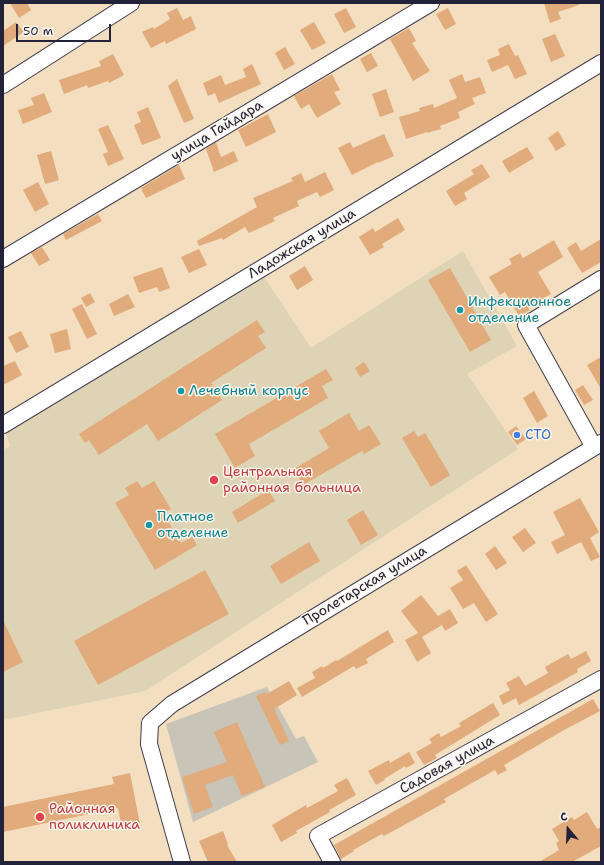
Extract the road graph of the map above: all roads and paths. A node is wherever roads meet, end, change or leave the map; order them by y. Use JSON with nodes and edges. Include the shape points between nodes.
{"nodes":[{"id":1,"x":131,"y":3,"type":"edge"},
{"id":2,"x":431,"y":3,"type":"edge"},
{"id":3,"x":601,"y":63,"type":"edge"},
{"id":4,"x":3,"y":85,"type":"edge"},
{"id":5,"x":3,"y":259,"type":"edge"},
{"id":6,"x":601,"y":279,"type":"edge"},
{"id":7,"x":3,"y":425,"type":"edge"},
{"id":8,"x":598,"y":445,"type":"edge"},
{"id":9,"x":601,"y":679,"type":"edge"},
{"id":10,"x":182,"y":862,"type":"edge"},
{"id":11,"x":332,"y":862,"type":"edge"}],
"edges":[{"from":1,"to":4,"type":"street"},
{"from":2,"to":5,"type":"street","name":"улица Гайдара"},
{"from":3,"to":7,"type":"street","name":"Ладожская улица"},
{"from":6,"to":8,"type":"street","via":[[526,325]]},
{"from":8,"to":10,"type":"street","name":"Пролетарская улица","via":[[172,704],[150,723],[149,744]]},
{"from":9,"to":11,"type":"street","name":"Садовая улица","via":[[318,836]]}]}
